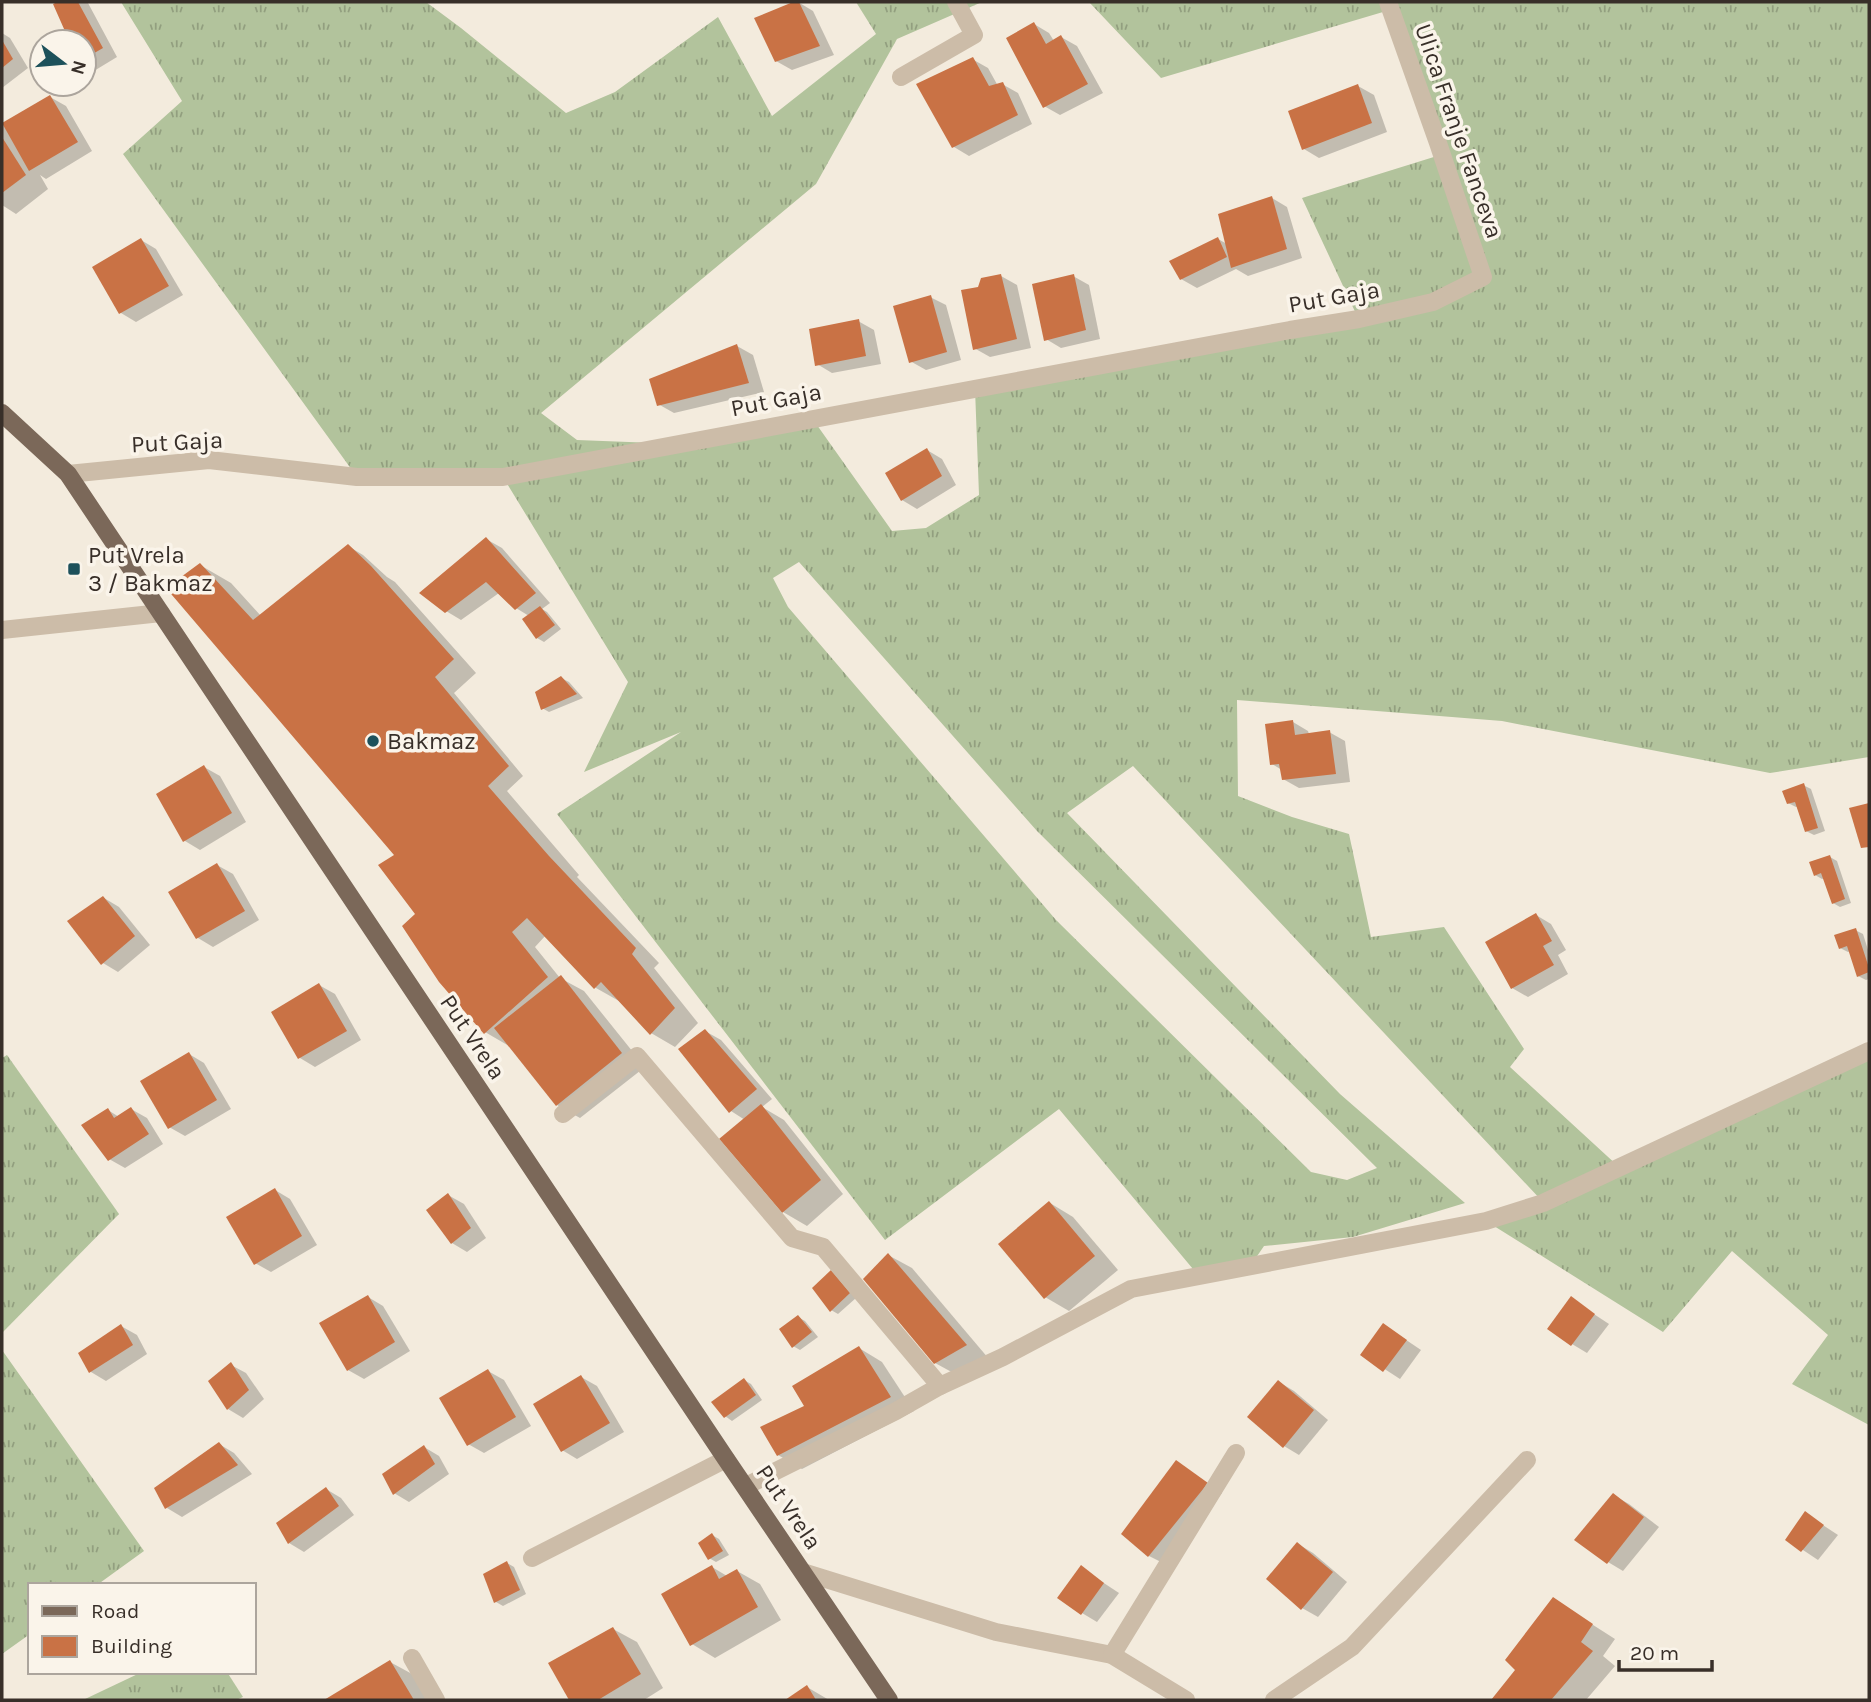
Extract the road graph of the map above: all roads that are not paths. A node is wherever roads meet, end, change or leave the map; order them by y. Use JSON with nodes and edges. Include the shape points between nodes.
{"nodes":[{"id":1,"x":956,"y":2,"type":"edge"},
{"id":2,"x":1388,"y":2,"type":"edge"},
{"id":3,"x":901,"y":77,"type":"dead end"},
{"id":4,"x":1483,"y":277,"type":"joint"},
{"id":5,"x":2,"y":413,"type":"edge"},
{"id":6,"x":68,"y":474,"type":"junction"},
{"id":7,"x":161,"y":613,"type":"junction"},
{"id":8,"x":2,"y":630,"type":"edge"},
{"id":9,"x":1869,"y":1051,"type":"edge"},
{"id":10,"x":563,"y":1114,"type":"dead end"},
{"id":11,"x":940,"y":1386,"type":"junction"},
{"id":12,"x":1236,"y":1453,"type":"dead end"},
{"id":13,"x":726,"y":1459,"type":"junction"},
{"id":14,"x":1527,"y":1460,"type":"dead end"},
{"id":15,"x":746,"y":1486,"type":"junction"},
{"id":16,"x":532,"y":1558,"type":"dead end"},
{"id":17,"x":803,"y":1573,"type":"junction"},
{"id":18,"x":1112,"y":1655,"type":"junction"},
{"id":19,"x":412,"y":1658,"type":"dead end"},
{"id":20,"x":436,"y":1700,"type":"edge"},
{"id":21,"x":890,"y":1700,"type":"edge"},
{"id":22,"x":1186,"y":1700,"type":"edge"},
{"id":23,"x":1274,"y":1700,"type":"edge"}],
"edges":[{"from":1,"to":3,"type":"street","via":[[974,35]]},
{"from":2,"to":4,"type":"street","name":"Ulica Franje Fanceva"},
{"from":4,"to":6,"type":"street","name":"Put Gaja","via":[[1433,302],[1359,319],[503,477],[357,477],[209,460]]},
{"from":5,"to":6,"type":"main road","name":"Put Vrela"},
{"from":6,"to":7,"type":"main road","name":"Put Vrela"},
{"from":7,"to":8,"type":"street"},
{"from":7,"to":13,"type":"main road","name":"Put Vrela"},
{"from":9,"to":11,"type":"street","via":[[1543,1203],[1486,1221],[1130,1289]]},
{"from":10,"to":11,"type":"street","via":[[637,1056],[792,1238],[823,1247]]},
{"from":11,"to":15,"type":"street"},
{"from":12,"to":18,"type":"street"},
{"from":13,"to":15,"type":"main road","name":"Put Vrela"},
{"from":13,"to":16,"type":"street"},
{"from":14,"to":23,"type":"street","via":[[1352,1647]]},
{"from":15,"to":17,"type":"main road","name":"Put Vrela"},
{"from":17,"to":18,"type":"street","via":[[996,1632]]},
{"from":17,"to":21,"type":"main road","name":"Put Vrela"},
{"from":18,"to":22,"type":"street"},
{"from":19,"to":20,"type":"street"}]}
